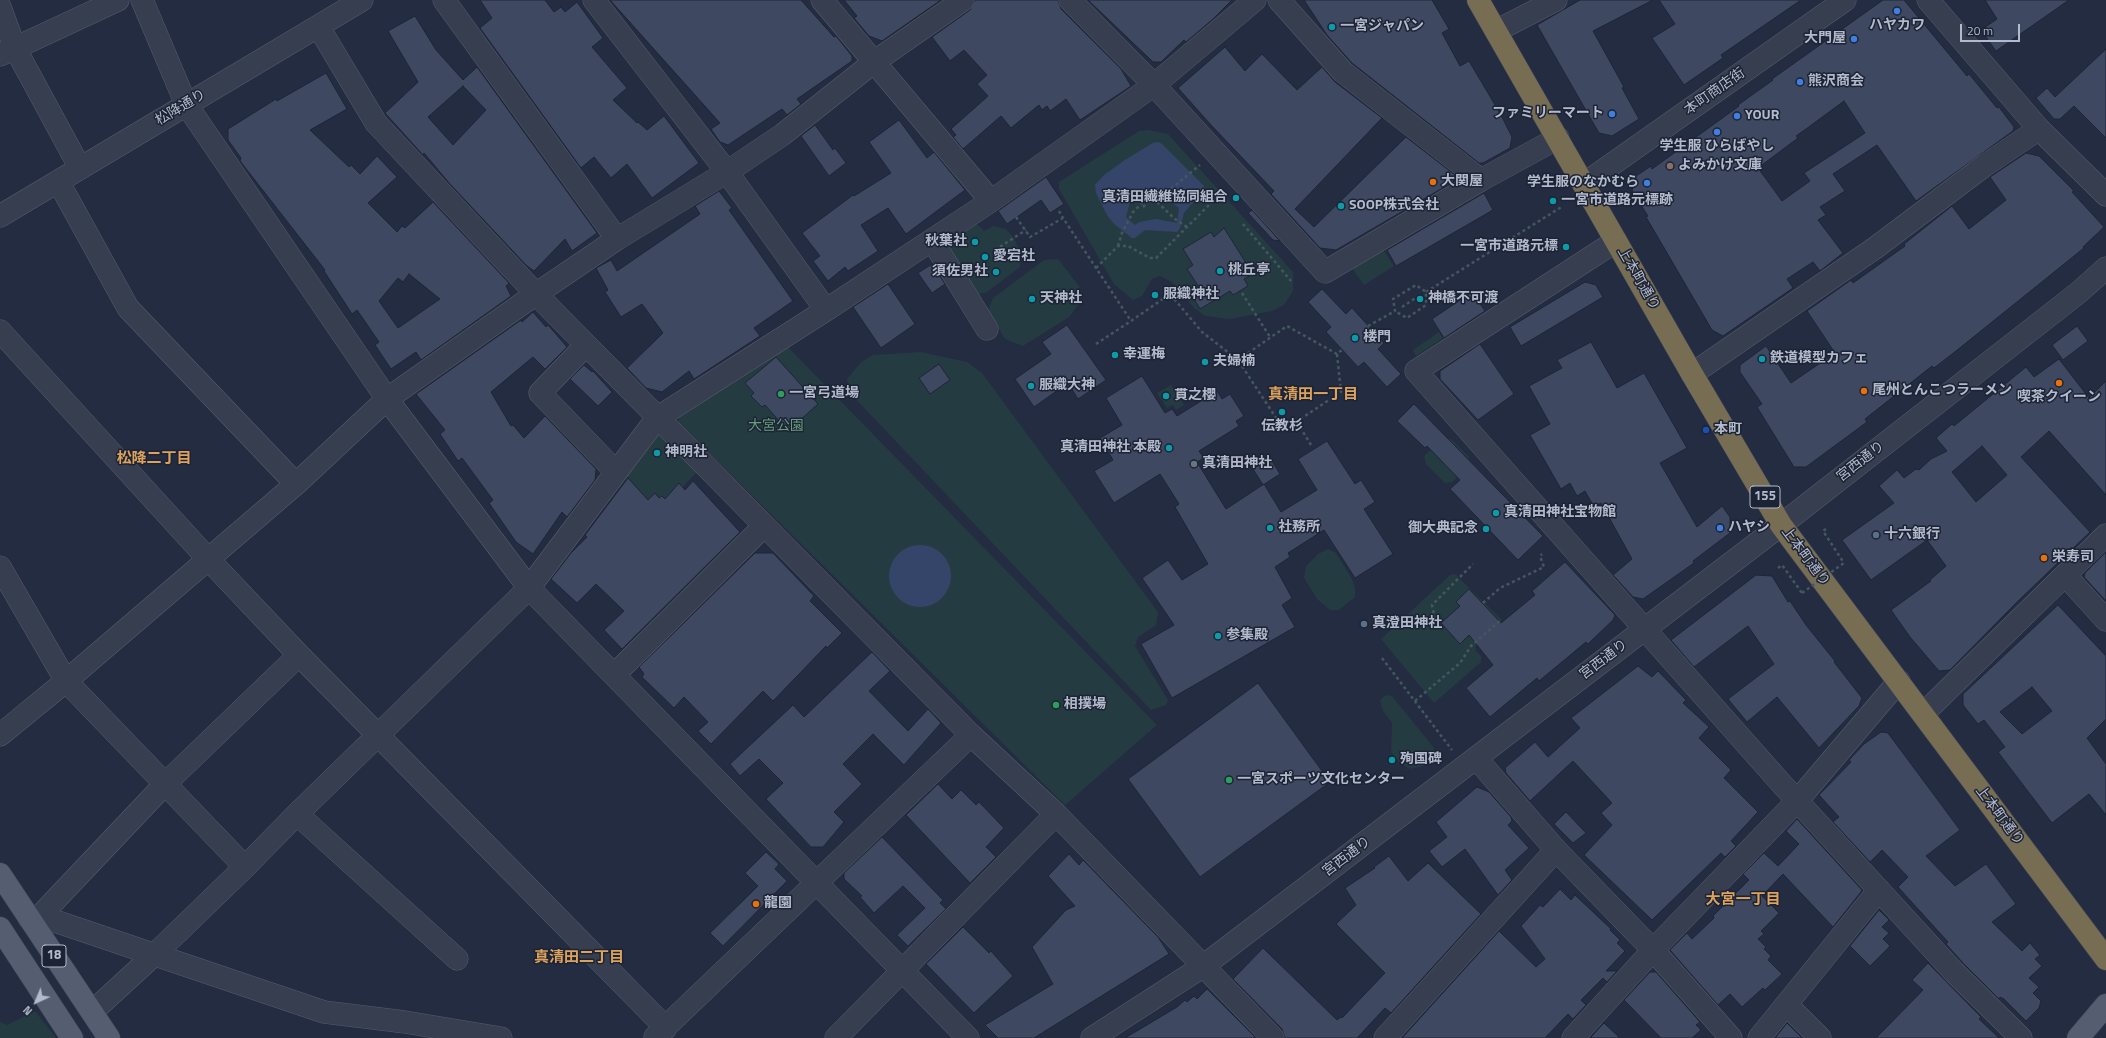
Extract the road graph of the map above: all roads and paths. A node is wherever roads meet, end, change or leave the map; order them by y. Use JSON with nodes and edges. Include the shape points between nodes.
{"nodes":[{"id":1,"x":118,"y":0,"type":"edge"},
{"id":2,"x":142,"y":0,"type":"edge"},
{"id":3,"x":362,"y":0,"type":"edge"},
{"id":4,"x":444,"y":0,"type":"edge"},
{"id":5,"x":594,"y":0,"type":"edge"},
{"id":6,"x":822,"y":0,"type":"edge"},
{"id":7,"x":963,"y":0,"type":"edge"},
{"id":8,"x":1070,"y":0,"type":"edge"},
{"id":9,"x":1255,"y":0,"type":"edge"},
{"id":10,"x":1279,"y":0,"type":"edge"},
{"id":11,"x":1478,"y":0,"type":"edge"},
{"id":12,"x":1556,"y":0,"type":"edge"},
{"id":13,"x":1845,"y":0,"type":"edge"},
{"id":14,"x":1928,"y":0,"type":"edge"},
{"id":15,"x":0,"y":7,"type":"edge"},
{"id":16,"x":318,"y":26,"type":"junction"},
{"id":17,"x":1496,"y":31,"type":"junction"},
{"id":18,"x":8,"y":51,"type":"edge"},
{"id":19,"x":874,"y":62,"type":"junction"},
{"id":20,"x":1154,"y":85,"type":"junction"},
{"id":21,"x":186,"y":104,"type":"junction"},
{"id":22,"x":2039,"y":129,"type":"junction"},
{"id":23,"x":1558,"y":138,"type":"junction"},
{"id":24,"x":80,"y":168,"type":"junction"},
{"id":25,"x":1194,"y":171,"type":"dead end"},
{"id":26,"x":726,"y":172,"type":"junction"},
{"id":27,"x":1481,"y":180,"type":"junction"},
{"id":28,"x":58,"y":181,"type":"junction"},
{"id":29,"x":1584,"y":184,"type":"junction"},
{"id":30,"x":1224,"y":190,"type":"dead end"},
{"id":31,"x":2106,"y":195,"type":"edge"},
{"id":32,"x":991,"y":201,"type":"junction"},
{"id":33,"x":1148,"y":202,"type":"junction"},
{"id":34,"x":1156,"y":202,"type":"junction"},
{"id":35,"x":1562,"y":206,"type":"dead end"},
{"id":36,"x":1143,"y":207,"type":"dead end"},
{"id":37,"x":1059,"y":211,"type":"dead end"},
{"id":38,"x":0,"y":216,"type":"edge"},
{"id":39,"x":1016,"y":217,"type":"dead end"},
{"id":40,"x":1063,"y":218,"type":"junction"},
{"id":41,"x":1243,"y":224,"type":"dead end"},
{"id":42,"x":1187,"y":227,"type":"junction"},
{"id":43,"x":1026,"y":230,"type":"junction"},
{"id":44,"x":617,"y":239,"type":"junction"},
{"id":45,"x":932,"y":240,"type":"junction"},
{"id":46,"x":1616,"y":241,"type":"junction"},
{"id":47,"x":1118,"y":246,"type":"junction"},
{"id":48,"x":995,"y":250,"type":"dead end"},
{"id":49,"x":1096,"y":268,"type":"junction"},
{"id":50,"x":2106,"y":268,"type":"edge"},
{"id":51,"x":1291,"y":281,"type":"dead end"},
{"id":52,"x":1426,"y":292,"type":"junction"},
{"id":53,"x":1242,"y":293,"type":"dead end"},
{"id":54,"x":536,"y":294,"type":"junction"},
{"id":55,"x":1417,"y":298,"type":"dead end"},
{"id":56,"x":1402,"y":307,"type":"dead end"},
{"id":57,"x":826,"y":310,"type":"junction"},
{"id":58,"x":1395,"y":311,"type":"junction"},
{"id":59,"x":1131,"y":321,"type":"junction"},
{"id":60,"x":1368,"y":326,"type":"dead end"},
{"id":61,"x":988,"y":329,"type":"dead end"},
{"id":62,"x":0,"y":331,"type":"edge"},
{"id":63,"x":1270,"y":337,"type":"junction"},
{"id":64,"x":1096,"y":344,"type":"dead end"},
{"id":65,"x":586,"y":345,"type":"junction"},
{"id":66,"x":1343,"y":349,"type":"dead end"},
{"id":67,"x":1337,"y":354,"type":"junction"},
{"id":68,"x":1238,"y":360,"type":"junction"},
{"id":69,"x":1692,"y":374,"type":"junction"},
{"id":70,"x":387,"y":399,"type":"junction"},
{"id":71,"x":657,"y":418,"type":"junction"},
{"id":72,"x":1296,"y":422,"type":"junction"},
{"id":73,"x":1311,"y":445,"type":"dead end"},
{"id":74,"x":616,"y":472,"type":"junction"},
{"id":75,"x":296,"y":484,"type":"junction"},
{"id":76,"x":1781,"y":524,"type":"junction"},
{"id":77,"x":764,"y":526,"type":"junction"},
{"id":78,"x":1826,"y":529,"type":"dead end"},
{"id":79,"x":2106,"y":535,"type":"edge"},
{"id":80,"x":1542,"y":554,"type":"dead end"},
{"id":81,"x":209,"y":560,"type":"junction"},
{"id":82,"x":1473,"y":564,"type":"dead end"},
{"id":83,"x":0,"y":568,"type":"edge"},
{"id":84,"x":1778,"y":568,"type":"dead end"},
{"id":85,"x":2065,"y":575,"type":"junction"},
{"id":86,"x":529,"y":588,"type":"junction"},
{"id":87,"x":1483,"y":603,"type":"dead end"},
{"id":88,"x":1501,"y":620,"type":"dead end"},
{"id":89,"x":2106,"y":620,"type":"edge"},
{"id":90,"x":1436,"y":625,"type":"dead end"},
{"id":91,"x":1644,"y":628,"type":"junction"},
{"id":92,"x":299,"y":655,"type":"junction"},
{"id":93,"x":1382,"y":658,"type":"dead end"},
{"id":94,"x":614,"y":675,"type":"junction"},
{"id":95,"x":66,"y":681,"type":"junction"},
{"id":96,"x":1899,"y":681,"type":"junction"},
{"id":97,"x":1414,"y":701,"type":"junction"},
{"id":98,"x":1924,"y":714,"type":"junction"},
{"id":99,"x":378,"y":734,"type":"junction"},
{"id":100,"x":0,"y":735,"type":"edge"},
{"id":101,"x":971,"y":735,"type":"junction"},
{"id":102,"x":1470,"y":762,"type":"junction"},
{"id":103,"x":166,"y":783,"type":"junction"},
{"id":104,"x":1797,"y":801,"type":"junction"},
{"id":105,"x":297,"y":814,"type":"junction"},
{"id":106,"x":1056,"y":814,"type":"junction"},
{"id":107,"x":1556,"y":850,"type":"junction"},
{"id":108,"x":245,"y":866,"type":"junction"},
{"id":109,"x":0,"y":874,"type":"edge"},
{"id":110,"x":817,"y":882,"type":"junction"},
{"id":111,"x":1879,"y":890,"type":"junction"},
{"id":112,"x":34,"y":917,"type":"junction"},
{"id":113,"x":0,"y":928,"type":"edge"},
{"id":114,"x":1653,"y":950,"type":"junction"},
{"id":115,"x":154,"y":955,"type":"junction"},
{"id":116,"x":457,"y":959,"type":"dead end"},
{"id":117,"x":2106,"y":959,"type":"edge"},
{"id":118,"x":1202,"y":967,"type":"junction"},
{"id":119,"x":903,"y":971,"type":"junction"},
{"id":120,"x":1787,"y":1005,"type":"junction"},
{"id":121,"x":2106,"y":1005,"type":"edge"},
{"id":122,"x":92,"y":1012,"type":"junction"},
{"id":123,"x":660,"y":1033,"type":"edge"},
{"id":124,"x":72,"y":1038,"type":"edge"},
{"id":125,"x":109,"y":1038,"type":"edge"},
{"id":126,"x":501,"y":1038,"type":"edge"},
{"id":127,"x":836,"y":1038,"type":"edge"},
{"id":128,"x":968,"y":1038,"type":"edge"},
{"id":129,"x":1092,"y":1038,"type":"edge"},
{"id":130,"x":1273,"y":1038,"type":"edge"},
{"id":131,"x":1385,"y":1038,"type":"edge"},
{"id":132,"x":1573,"y":1038,"type":"edge"},
{"id":133,"x":1731,"y":1038,"type":"edge"},
{"id":134,"x":1759,"y":1038,"type":"edge"},
{"id":135,"x":1820,"y":1038,"type":"edge"},
{"id":136,"x":2021,"y":1038,"type":"edge"},
{"id":137,"x":2078,"y":1038,"type":"edge"}],
"edges":[{"from":1,"to":18,"type":"street"},
{"from":2,"to":21,"type":"street"},
{"from":3,"to":16,"type":"street","name":"松降通り"},
{"from":4,"to":44,"type":"street"},
{"from":5,"to":26,"type":"street"},
{"from":6,"to":19,"type":"street"},
{"from":7,"to":19,"type":"street"},
{"from":8,"to":20,"type":"street"},
{"from":9,"to":20,"type":"street"},
{"from":10,"to":27,"type":"street","via":[[1343,72]]},
{"from":11,"to":17,"type":"highway","name":"上本町通り","number":"155"},
{"from":12,"to":17,"type":"street"},
{"from":13,"to":29,"type":"street","name":"本町商店街"},
{"from":14,"to":22,"type":"street"},
{"from":15,"to":18,"type":"street"},
{"from":16,"to":21,"type":"street","name":"松降通り"},
{"from":16,"to":54,"type":"street","via":[[376,123]]},
{"from":17,"to":23,"type":"highway","name":"上本町通り","number":"155"},
{"from":18,"to":24,"type":"street"},
{"from":19,"to":26,"type":"street","via":[[782,134]]},
{"from":19,"to":32,"type":"street"},
{"from":20,"to":27,"type":"street","via":[[1324,272]]},
{"from":20,"to":32,"type":"street"},
{"from":21,"to":24,"type":"street","name":"松降通り"},
{"from":21,"to":70,"type":"street"},
{"from":22,"to":31,"type":"street"},
{"from":22,"to":69,"type":"street","via":[[1984,166],[1875,248]]},
{"from":23,"to":27,"type":"street"},
{"from":23,"to":29,"type":"highway","name":"上本町通り","number":"155"},
{"from":24,"to":28,"type":"street","name":"松降通り"},
{"from":25,"to":34,"type":"path"},
{"from":26,"to":44,"type":"street"},
{"from":26,"to":57,"type":"street"},
{"from":28,"to":38,"type":"street","name":"松降通り"},
{"from":28,"to":75,"type":"street","via":[[128,308]]},
{"from":29,"to":46,"type":"highway","name":"上本町通り","number":"155"},
{"from":30,"to":42,"type":"path"},
{"from":32,"to":45,"type":"street"},
{"from":33,"to":34,"type":"path"},
{"from":33,"to":36,"type":"path"},
{"from":33,"to":47,"type":"path","via":[[1142,203],[1131,218]]},
{"from":34,"to":42,"type":"path"},
{"from":35,"to":52,"type":"path"},
{"from":37,"to":40,"type":"path"},
{"from":39,"to":43,"type":"path"},
{"from":40,"to":43,"type":"path","via":[[1030,237]]},
{"from":40,"to":49,"type":"path"},
{"from":41,"to":51,"type":"path"},
{"from":42,"to":47,"type":"path","via":[[1156,258],[1150,258],[1128,246]]},
{"from":43,"to":48,"type":"path"},
{"from":44,"to":54,"type":"street"},
{"from":45,"to":57,"type":"street"},
{"from":45,"to":61,"type":"street"},
{"from":46,"to":69,"type":"highway","name":"上本町通り","number":"155"},
{"from":46,"to":91,"type":"street","via":[[1416,371]]},
{"from":47,"to":49,"type":"path"},
{"from":49,"to":59,"type":"path"},
{"from":50,"to":76,"type":"street","name":"宮西通り","via":[[2078,293]]},
{"from":52,"to":58,"type":"path","via":[[1426,305],[1407,318]]},
{"from":52,"to":58,"type":"path","via":[[1416,285],[1393,298]]},
{"from":53,"to":63,"type":"path"},
{"from":54,"to":65,"type":"street"},
{"from":54,"to":70,"type":"street"},
{"from":55,"to":56,"type":"path"},
{"from":57,"to":71,"type":"street"},
{"from":58,"to":60,"type":"path"},
{"from":59,"to":64,"type":"path"},
{"from":59,"to":68,"type":"path","via":[[1170,294],[1202,332]]},
{"from":62,"to":81,"type":"street"},
{"from":63,"to":67,"type":"path","via":[[1287,326]]},
{"from":63,"to":68,"type":"path"},
{"from":65,"to":71,"type":"street"},
{"from":65,"to":74,"type":"street","via":[[540,393]]},
{"from":66,"to":67,"type":"path"},
{"from":67,"to":72,"type":"path","via":[[1341,392]]},
{"from":68,"to":72,"type":"path","via":[[1284,430]]},
{"from":69,"to":76,"type":"highway","name":"上本町通り","number":"155"},
{"from":70,"to":75,"type":"street"},
{"from":70,"to":86,"type":"street"},
{"from":71,"to":74,"type":"street"},
{"from":71,"to":77,"type":"street"},
{"from":72,"to":73,"type":"path"},
{"from":74,"to":86,"type":"street"},
{"from":75,"to":81,"type":"street"},
{"from":76,"to":91,"type":"street","name":"宮西通り"},
{"from":76,"to":96,"type":"highway","name":"上本町通り","number":"155"},
{"from":77,"to":94,"type":"street"},
{"from":77,"to":101,"type":"street"},
{"from":78,"to":84,"type":"path","bridge":true,"via":[[1823,531],[1844,563],[1802,592],[1782,565]]},
{"from":79,"to":85,"type":"street"},
{"from":80,"to":87,"type":"path","via":[[1540,556],[1544,567],[1505,586]]},
{"from":81,"to":92,"type":"street"},
{"from":81,"to":95,"type":"street"},
{"from":82,"to":90,"type":"path","via":[[1432,604]]},
{"from":83,"to":95,"type":"street"},
{"from":85,"to":89,"type":"street"},
{"from":85,"to":98,"type":"street"},
{"from":86,"to":94,"type":"street"},
{"from":86,"to":99,"type":"street"},
{"from":88,"to":97,"type":"path","via":[[1471,646],[1460,663]]},
{"from":91,"to":102,"type":"street","name":"宮西通り"},
{"from":91,"to":104,"type":"street"},
{"from":92,"to":99,"type":"street"},
{"from":92,"to":103,"type":"street"},
{"from":93,"to":97,"type":"path"},
{"from":94,"to":110,"type":"street"},
{"from":95,"to":100,"type":"street"},
{"from":95,"to":103,"type":"street"},
{"from":96,"to":98,"type":"highway","name":"上本町通り","number":"155"},
{"from":96,"to":104,"type":"street"},
{"from":97,"to":102,"type":"path"},
{"from":98,"to":117,"type":"highway","name":"上本町通り","number":"155"},
{"from":99,"to":105,"type":"street"},
{"from":99,"to":123,"type":"street"},
{"from":101,"to":106,"type":"street"},
{"from":101,"to":110,"type":"street"},
{"from":102,"to":107,"type":"street"},
{"from":102,"to":118,"type":"street","name":"宮西通り"},
{"from":103,"to":108,"type":"street"},
{"from":103,"to":112,"type":"street"},
{"from":104,"to":111,"type":"street"},
{"from":104,"to":114,"type":"street"},
{"from":105,"to":108,"type":"street"},
{"from":105,"to":116,"type":"street"},
{"from":106,"to":118,"type":"street"},
{"from":106,"to":119,"type":"street"},
{"from":107,"to":114,"type":"street"},
{"from":107,"to":131,"type":"street"},
{"from":108,"to":115,"type":"street"},
{"from":109,"to":112,"type":"main road","number":"18"},
{"from":110,"to":119,"type":"street"},
{"from":110,"to":123,"type":"street"},
{"from":111,"to":120,"type":"street"},
{"from":111,"to":136,"type":"street","via":[[1954,972]]},
{"from":112,"to":115,"type":"street"},
{"from":112,"to":122,"type":"main road","number":"18"},
{"from":113,"to":124,"type":"main road","number":"18"},
{"from":114,"to":132,"type":"street"},
{"from":114,"to":133,"type":"street"},
{"from":115,"to":122,"type":"street"},
{"from":115,"to":126,"type":"street","via":[[324,1012]]},
{"from":118,"to":129,"type":"street","name":"宮西通り"},
{"from":118,"to":130,"type":"street"},
{"from":119,"to":127,"type":"street"},
{"from":119,"to":128,"type":"street"},
{"from":120,"to":134,"type":"street"},
{"from":120,"to":135,"type":"street"},
{"from":121,"to":137,"type":"main road"},
{"from":122,"to":125,"type":"main road","number":"18"}]}
